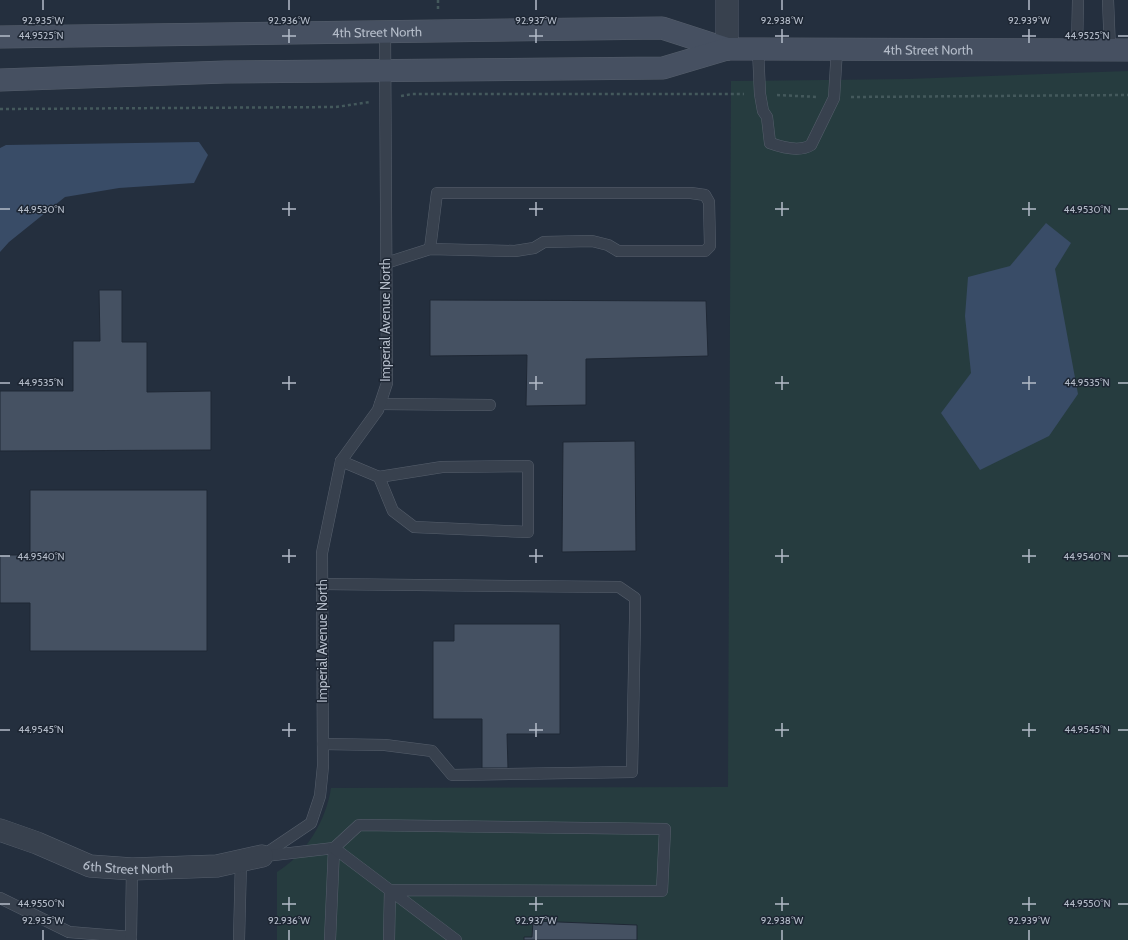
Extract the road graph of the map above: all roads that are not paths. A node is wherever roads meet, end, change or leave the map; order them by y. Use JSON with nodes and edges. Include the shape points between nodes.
{"nodes":[{"id":1,"x":727,"y":0,"type":"edge"},
{"id":2,"x":1078,"y":0,"type":"edge"},
{"id":3,"x":1108,"y":0,"type":"edge"},
{"id":4,"x":385,"y":30,"type":"junction"},
{"id":5,"x":0,"y":37,"type":"edge"},
{"id":6,"x":727,"y":49,"type":"junction"},
{"id":7,"x":758,"y":49,"type":"junction"},
{"id":8,"x":837,"y":49,"type":"junction"},
{"id":9,"x":1077,"y":49,"type":"junction"},
{"id":10,"x":1119,"y":50,"type":"edge"},
{"id":11,"x":385,"y":71,"type":"junction"},
{"id":12,"x":0,"y":80,"type":"edge"},
{"id":13,"x":430,"y":249,"type":"junction"},
{"id":14,"x":386,"y":263,"type":"junction"},
{"id":15,"x":380,"y":404,"type":"junction"},
{"id":16,"x":490,"y":405,"type":"dead end"},
{"id":17,"x":342,"y":461,"type":"junction"},
{"id":18,"x":379,"y":477,"type":"junction"},
{"id":19,"x":322,"y":584,"type":"junction"},
{"id":20,"x":323,"y":744,"type":"junction"},
{"id":21,"x":0,"y":830,"type":"edge"},
{"id":22,"x":334,"y":848,"type":"junction"},
{"id":23,"x":262,"y":856,"type":"junction"},
{"id":24,"x":241,"y":861,"type":"junction"},
{"id":25,"x":132,"y":870,"type":"junction"},
{"id":26,"x":390,"y":890,"type":"junction"},
{"id":27,"x":0,"y":898,"type":"edge"},
{"id":28,"x":131,"y":938,"type":"edge"},
{"id":29,"x":239,"y":940,"type":"edge"},
{"id":30,"x":330,"y":940,"type":"edge"},
{"id":31,"x":389,"y":940,"type":"edge"},
{"id":32,"x":456,"y":940,"type":"edge"}],
"edges":[{"from":1,"to":6,"type":"street"},
{"from":2,"to":9,"type":"lane"},
{"from":3,"to":10,"type":"lane"},
{"from":4,"to":5,"type":"street","name":"4th Street North"},
{"from":4,"to":6,"type":"street","name":"4th Street North","via":[[662,28]]},
{"from":4,"to":11,"type":"lane","name":"Imperial Avenue North"},
{"from":6,"to":7,"type":"street","name":"4th Street North"},
{"from":6,"to":11,"type":"street","name":"4th Street North","via":[[663,68]]},
{"from":7,"to":8,"type":"street","name":"4th Street North"},
{"from":7,"to":8,"type":"lane","via":[[762,106],[767,117],[770,143],[806,149],[811,145],[834,98]]},
{"from":8,"to":9,"type":"street","name":"4th Street North"},
{"from":9,"to":10,"type":"street","name":"4th Street North"},
{"from":11,"to":12,"type":"street","name":"4th Street North","via":[[225,72]]},
{"from":11,"to":14,"type":"lane","name":"Imperial Avenue North"},
{"from":13,"to":13,"type":"lane","via":[[437,193],[691,193],[705,195],[709,202],[710,246],[705,251],[618,251],[592,240],[544,242],[521,251]]},
{"from":13,"to":14,"type":"lane"},
{"from":14,"to":15,"type":"lane","name":"Imperial Avenue North","via":[[387,382]]},
{"from":15,"to":16,"type":"lane"},
{"from":15,"to":17,"type":"lane","name":"Imperial Avenue North"},
{"from":17,"to":18,"type":"lane"},
{"from":17,"to":19,"type":"lane","name":"Imperial Avenue North","via":[[322,553]]},
{"from":18,"to":18,"type":"lane","via":[[442,466],[528,466],[528,532],[414,527],[394,511]]},
{"from":19,"to":20,"type":"lane","name":"Imperial Avenue North"},
{"from":19,"to":20,"type":"lane","via":[[619,587],[635,598],[636,619],[632,772],[452,775],[432,752],[385,745]]},
{"from":20,"to":23,"type":"lane","name":"Imperial Avenue North","via":[[320,796],[311,823]]},
{"from":21,"to":25,"type":"street","name":"6th Street North","via":[[90,866]]},
{"from":22,"to":23,"type":"lane"},
{"from":22,"to":26,"type":"lane"},
{"from":22,"to":26,"type":"lane","via":[[359,825],[665,829],[662,891]]},
{"from":22,"to":30,"type":"lane"},
{"from":23,"to":24,"type":"street","name":"6th Street North"},
{"from":24,"to":25,"type":"street","name":"6th Street North","via":[[216,866]]},
{"from":24,"to":29,"type":"lane"},
{"from":25,"to":28,"type":"lane"},
{"from":26,"to":31,"type":"lane"},
{"from":26,"to":32,"type":"lane"},
{"from":27,"to":28,"type":"lane","via":[[69,932]]}]}
